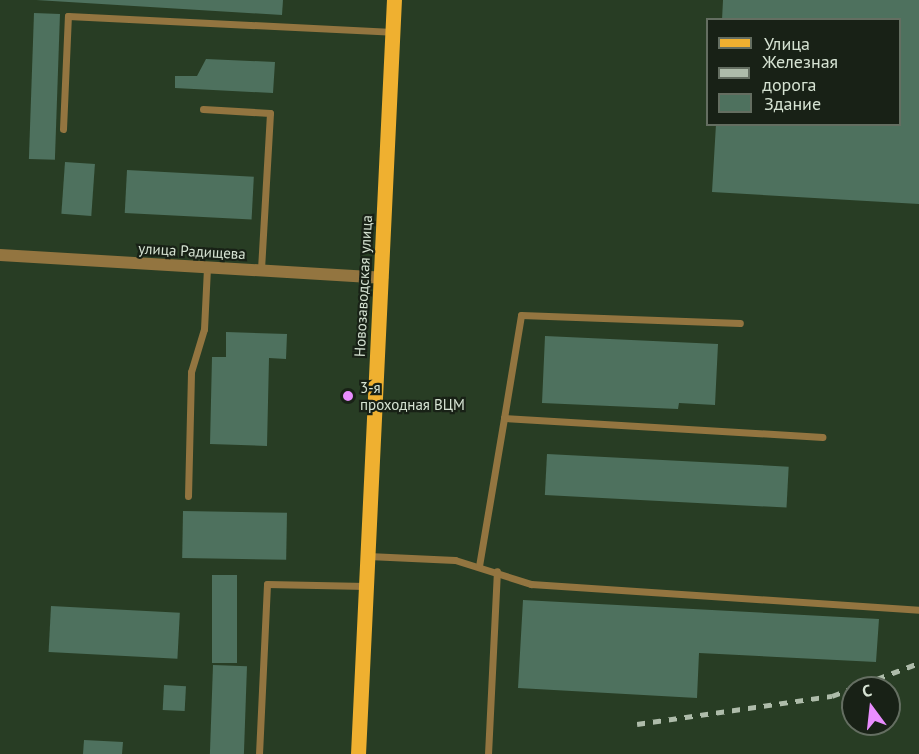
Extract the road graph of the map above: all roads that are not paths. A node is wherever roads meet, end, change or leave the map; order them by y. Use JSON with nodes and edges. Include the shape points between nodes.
{"nodes":[{"id":1,"x":394,"y":0,"type":"edge"},
{"id":2,"x":393,"y":32,"type":"junction"},
{"id":3,"x":203,"y":109,"type":"dead end"},
{"id":4,"x":63,"y":129,"type":"dead end"},
{"id":5,"x":0,"y":255,"type":"edge"},
{"id":6,"x":207,"y":267,"type":"junction"},
{"id":7,"x":261,"y":270,"type":"junction"},
{"id":8,"x":382,"y":278,"type":"junction"},
{"id":9,"x":740,"y":323,"type":"dead end"},
{"id":10,"x":504,"y":418,"type":"junction"},
{"id":11,"x":822,"y":437,"type":"dead end"},
{"id":12,"x":188,"y":496,"type":"dead end"},
{"id":13,"x":368,"y":556,"type":"junction"},
{"id":14,"x":479,"y":566,"type":"junction"},
{"id":15,"x":497,"y":571,"type":"junction"},
{"id":16,"x":366,"y":586,"type":"junction"},
{"id":17,"x":919,"y":610,"type":"edge"},
{"id":18,"x":259,"y":754,"type":"edge"},
{"id":19,"x":358,"y":754,"type":"edge"},
{"id":20,"x":488,"y":754,"type":"edge"}],
"edges":[{"from":1,"to":2,"type":"main road","name":"Новозаводская улица"},
{"from":2,"to":4,"type":"lane","via":[[68,16]]},
{"from":2,"to":8,"type":"main road","name":"Новозаводская улица"},
{"from":3,"to":7,"type":"lane","via":[[270,113]]},
{"from":5,"to":6,"type":"street","name":"улица Радищева"},
{"from":6,"to":7,"type":"street","name":"улица Радищева"},
{"from":6,"to":12,"type":"lane","via":[[204,329],[191,372]]},
{"from":7,"to":8,"type":"street","name":"улица Радищева"},
{"from":8,"to":13,"type":"main road","name":"Новозаводская улица"},
{"from":9,"to":10,"type":"lane","via":[[521,315]]},
{"from":10,"to":11,"type":"lane"},
{"from":10,"to":14,"type":"lane"},
{"from":13,"to":14,"type":"lane","via":[[455,560]]},
{"from":13,"to":16,"type":"main road","name":"Новозаводская улица"},
{"from":14,"to":15,"type":"lane"},
{"from":15,"to":17,"type":"lane","via":[[531,584]]},
{"from":15,"to":20,"type":"lane"},
{"from":16,"to":18,"type":"lane","via":[[267,584]]},
{"from":16,"to":19,"type":"main road","name":"Новозаводская улица"}]}
